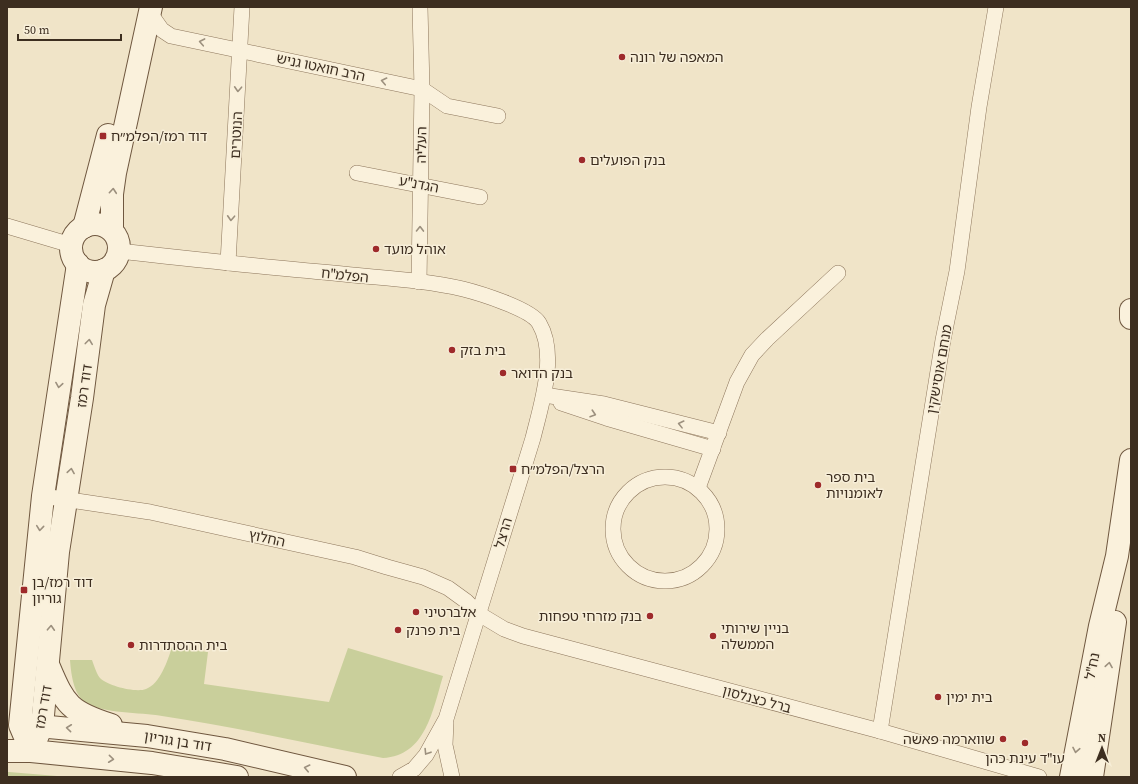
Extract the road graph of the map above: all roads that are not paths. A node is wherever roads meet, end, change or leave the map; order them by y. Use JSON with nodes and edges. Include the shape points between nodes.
{"nodes":[{"id":1,"x":242,"y":7,"type":"edge"},
{"id":2,"x":420,"y":7,"type":"edge"},
{"id":3,"x":996,"y":7,"type":"edge"},
{"id":4,"x":147,"y":9,"type":"edge"},
{"id":5,"x":240,"y":50,"type":"junction"},
{"id":6,"x":422,"y":90,"type":"junction"},
{"id":7,"x":498,"y":116,"type":"dead end"},
{"id":8,"x":357,"y":173,"type":"dead end"},
{"id":9,"x":420,"y":184,"type":"junction"},
{"id":10,"x":480,"y":197,"type":"dead end"},
{"id":11,"x":7,"y":226,"type":"edge"},
{"id":12,"x":84,"y":227,"type":"junction"},
{"id":13,"x":112,"y":230,"type":"junction"},
{"id":14,"x":119,"y":251,"type":"junction"},
{"id":15,"x":74,"y":255,"type":"junction"},
{"id":16,"x":228,"y":263,"type":"junction"},
{"id":17,"x":104,"y":270,"type":"junction"},
{"id":18,"x":838,"y":273,"type":"dead end"},
{"id":19,"x":419,"y":282,"type":"junction"},
{"id":20,"x":1131,"y":310,"type":"edge"},
{"id":21,"x":1131,"y":318,"type":"edge"},
{"id":22,"x":547,"y":344,"type":"joint"},
{"id":23,"x":544,"y":395,"type":"junction"},
{"id":24,"x":719,"y":433,"type":"junction"},
{"id":25,"x":713,"y":449,"type":"junction"},
{"id":26,"x":1131,"y":460,"type":"edge"},
{"id":27,"x":698,"y":488,"type":"junction"},
{"id":28,"x":43,"y":496,"type":"junction"},
{"id":29,"x":67,"y":499,"type":"junction"},
{"id":30,"x":1117,"y":556,"type":"junction"},
{"id":31,"x":479,"y":614,"type":"junction"},
{"id":32,"x":27,"y":656,"type":"junction"},
{"id":33,"x":49,"y":666,"type":"junction"},
{"id":34,"x":7,"y":696,"type":"edge"},
{"id":35,"x":446,"y":719,"type":"junction"},
{"id":36,"x":13,"y":725,"type":"edge"},
{"id":37,"x":42,"y":726,"type":"junction"},
{"id":38,"x":880,"y":731,"type":"junction"},
{"id":39,"x":147,"y":736,"type":"junction"},
{"id":40,"x":7,"y":751,"type":"edge"},
{"id":41,"x":31,"y":751,"type":"junction"},
{"id":42,"x":238,"y":777,"type":"edge"},
{"id":43,"x":345,"y":777,"type":"edge"},
{"id":44,"x":400,"y":777,"type":"edge"},
{"id":45,"x":452,"y":777,"type":"edge"},
{"id":46,"x":1039,"y":777,"type":"edge"},
{"id":47,"x":1071,"y":777,"type":"edge"},
{"id":48,"x":1092,"y":777,"type":"edge"}],
"edges":[{"from":1,"to":5,"type":"street","name":"הנוטרים"},
{"from":2,"to":6,"type":"street","name":"העליה"},
{"from":3,"to":38,"type":"street","name":"מנחם אוסישקין","via":[[956,271]]},
{"from":5,"to":4,"type":"street","name":"הרב חואטו גניש","one_way":true,"via":[[171,36],[162,30]]},
{"from":4,"to":12,"type":"street"},
{"from":13,"to":4,"type":"street","one_way":true,"via":[[115,173]]},
{"from":6,"to":5,"type":"street","name":"הרב חואטו גניש","one_way":true},
{"from":5,"to":16,"type":"street","name":"הנוטרים","one_way":true},
{"from":6,"to":7,"type":"street","name":"הרב חואטו גניש","via":[[447,106]]},
{"from":6,"to":9,"type":"street","name":"העליה"},
{"from":8,"to":9,"type":"street","name":"הגדנ\"ע"},
{"from":9,"to":10,"type":"street","name":"הגדנ\"ע"},
{"from":19,"to":9,"type":"street","name":"העליה","one_way":true},
{"from":11,"to":15,"type":"street"},
{"from":12,"to":13,"type":"street","via":[[98,224]]},
{"from":12,"to":15,"type":"street","via":[[78,232]]},
{"from":13,"to":14,"type":"street","via":[[119,244]]},
{"from":14,"to":16,"type":"street","name":"הפלמ\"ח"},
{"from":14,"to":17,"type":"street","via":[[114,262]]},
{"from":15,"to":17,"type":"street","via":[[91,271]]},
{"from":15,"to":28,"type":"street","name":"דוד רמז","one_way":true},
{"from":16,"to":19,"type":"street","name":"הפלמ\"ח"},
{"from":29,"to":17,"type":"street","name":"דוד רמז","one_way":true,"via":[[94,305]]},
{"from":18,"to":24,"type":"street","via":[[752,355],[737,382]]},
{"from":19,"to":22,"type":"street","name":"הפלמ\"ח","via":[[463,289],[510,304],[538,322]]},
{"from":20,"to":21,"type":"street"},
{"from":22,"to":23,"type":"street","name":"הרצל"},
{"from":24,"to":23,"type":"street","one_way":true,"via":[[604,404]]},
{"from":23,"to":25,"type":"street","one_way":true,"via":[[606,418]]},
{"from":23,"to":31,"type":"street","name":"הרצל"},
{"from":24,"to":25,"type":"street"},
{"from":25,"to":27,"type":"street"},
{"from":26,"to":30,"type":"street","name":"נח\"ל"},
{"from":27,"to":27,"type":"street","via":[[682,479],[664,476],[646,480],[630,490],[619,504],[613,522],[614,540],[620,557],[631,570],[646,578],[662,582],[673,581],[694,573],[707,562],[715,548],[718,526],[709,500]]},
{"from":28,"to":29,"type":"street","name":"החלוץ"},
{"from":28,"to":32,"type":"street","name":"דוד רמז","one_way":true},
{"from":29,"to":31,"type":"street","name":"החלוץ","via":[[150,512],[355,557],[423,577],[448,588]]},
{"from":33,"to":29,"type":"street","name":"דוד רמז","one_way":true,"via":[[51,614]]},
{"from":30,"to":47,"type":"street","name":"נח\"ל","one_way":true,"via":[[1100,626]]},
{"from":48,"to":30,"type":"street","name":"נח\"ל","one_way":true,"via":[[1117,608]]},
{"from":31,"to":35,"type":"street","name":"הרצל"},
{"from":31,"to":38,"type":"street","name":"ברל כצנלסון","via":[[504,629],[523,636]]},
{"from":32,"to":34,"type":"street","via":[[20,679]]},
{"from":32,"to":36,"type":"street","name":"דוד רמז"},
{"from":33,"to":37,"type":"street","name":"דוד רמז"},
{"from":33,"to":39,"type":"street","via":[[59,691],[72,708],[106,724]]},
{"from":35,"to":44,"type":"street","name":"הרצל","one_way":true,"via":[[426,755],[414,770]]},
{"from":35,"to":45,"type":"street","name":"הרצל","via":[[445,745]]},
{"from":36,"to":37,"type":"street","name":"דוד בן גוריון"},
{"from":36,"to":41,"type":"street","name":"דוד רמז"},
{"from":39,"to":37,"type":"street","name":"דוד בן גוריון","one_way":true},
{"from":37,"to":41,"type":"street","name":"דוד רמז"},
{"from":38,"to":46,"type":"street","name":"ברל כצנלסון"},
{"from":43,"to":39,"type":"street","name":"דוד בן גוריון","one_way":true,"via":[[225,749]]},
{"from":40,"to":41,"type":"street","name":"דוד בן גוריון"},
{"from":41,"to":42,"type":"street","name":"דוד בן גוריון","one_way":true,"via":[[152,763]]}]}
